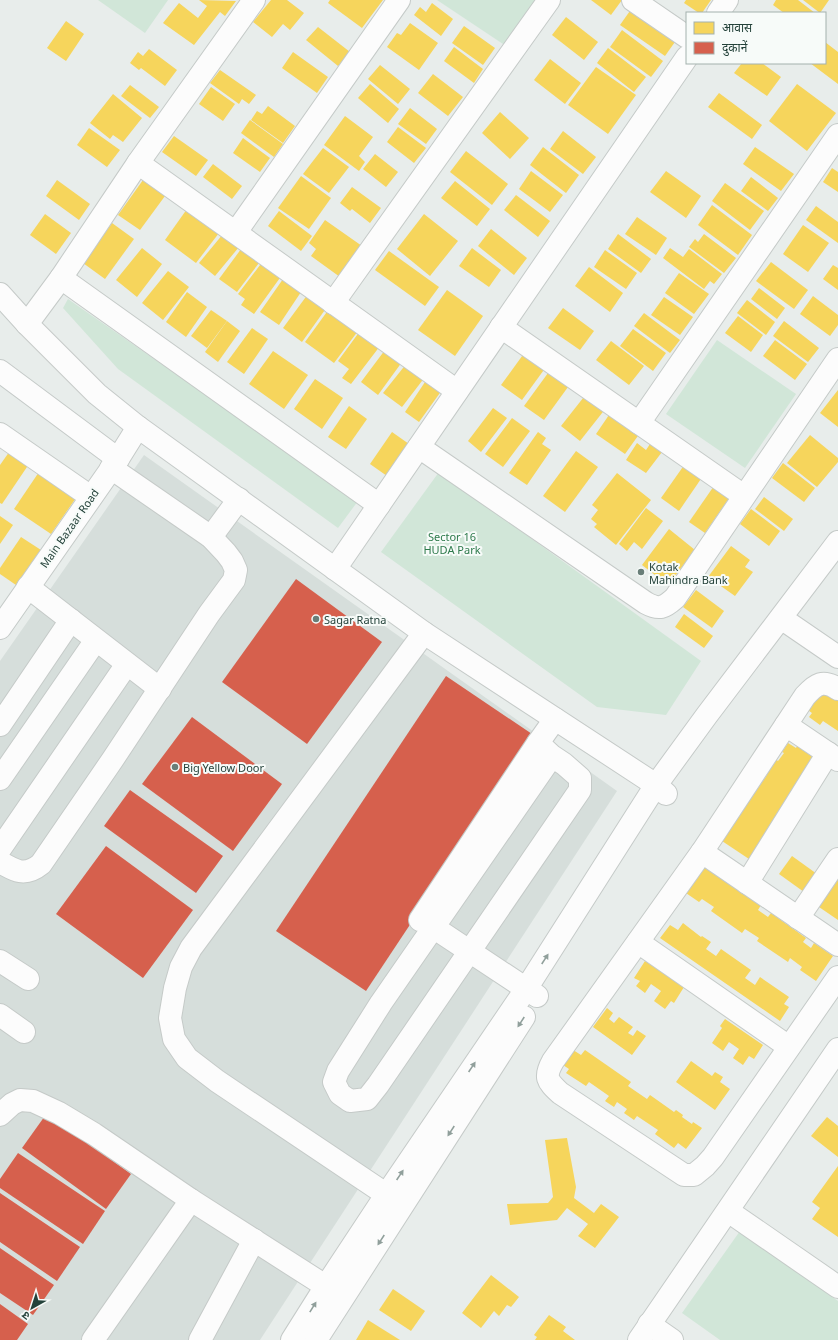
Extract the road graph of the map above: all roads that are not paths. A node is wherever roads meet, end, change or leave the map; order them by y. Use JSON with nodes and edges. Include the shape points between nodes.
{"nodes":[{"id":1,"x":254,"y":0,"type":"edge"},
{"id":2,"x":399,"y":0,"type":"edge"},
{"id":3,"x":549,"y":0,"type":"edge"},
{"id":4,"x":633,"y":0,"type":"edge"},
{"id":5,"x":726,"y":0,"type":"edge"},
{"id":6,"x":719,"y":12,"type":"edge"},
{"id":7,"x":686,"y":36,"type":"edge"},
{"id":8,"x":686,"y":59,"type":"edge"},
{"id":9,"x":838,"y":135,"type":"edge"},
{"id":10,"x":138,"y":163,"type":"junction"},
{"id":11,"x":236,"y":232,"type":"junction"},
{"id":12,"x":61,"y":278,"type":"junction"},
{"id":13,"x":0,"y":294,"type":"edge"},
{"id":14,"x":333,"y":302,"type":"junction"},
{"id":15,"x":27,"y":324,"type":"junction"},
{"id":16,"x":501,"y":327,"type":"junction"},
{"id":17,"x":838,"y":359,"type":"edge"},
{"id":18,"x":0,"y":371,"type":"edge"},
{"id":19,"x":457,"y":391,"type":"junction"},
{"id":20,"x":639,"y":423,"type":"junction"},
{"id":21,"x":138,"y":427,"type":"junction"},
{"id":22,"x":0,"y":434,"type":"edge"},
{"id":23,"x":419,"y":447,"type":"junction"},
{"id":24,"x":114,"y":464,"type":"junction"},
{"id":25,"x":744,"y":496,"type":"junction"},
{"id":26,"x":91,"y":497,"type":"junction"},
{"id":27,"x":238,"y":499,"type":"junction"},
{"id":28,"x":379,"y":505,"type":"junction"},
{"id":29,"x":211,"y":537,"type":"junction"},
{"id":30,"x":838,"y":542,"type":"edge"},
{"id":31,"x":838,"y":564,"type":"edge"},
{"id":32,"x":335,"y":569,"type":"junction"},
{"id":33,"x":28,"y":587,"type":"junction"},
{"id":34,"x":7,"y":603,"type":"edge"},
{"id":35,"x":71,"y":620,"type":"junction"},
{"id":36,"x":786,"y":622,"type":"junction"},
{"id":37,"x":0,"y":628,"type":"edge"},
{"id":38,"x":424,"y":633,"type":"junction"},
{"id":39,"x":96,"y":640,"type":"junction"},
{"id":40,"x":838,"y":657,"type":"edge"},
{"id":41,"x":127,"y":664,"type":"junction"},
{"id":42,"x":160,"y":689,"type":"junction"},
{"id":43,"x":838,"y":689,"type":"edge"},
{"id":44,"x":554,"y":720,"type":"junction"},
{"id":45,"x":0,"y":725,"type":"edge"},
{"id":46,"x":786,"y":725,"type":"junction"},
{"id":47,"x":545,"y":749,"type":"junction"},
{"id":48,"x":833,"y":756,"type":"edge"},
{"id":49,"x":0,"y":779,"type":"edge"},
{"id":50,"x":662,"y":790,"type":"junction"},
{"id":51,"x":0,"y":849,"type":"edge"},
{"id":52,"x":702,"y":852,"type":"junction"},
{"id":53,"x":838,"y":859,"type":"edge"},
{"id":54,"x":0,"y":862,"type":"edge"},
{"id":55,"x":747,"y":883,"type":"junction"},
{"id":56,"x":798,"y":918,"type":"junction"},
{"id":57,"x":433,"y":927,"type":"junction"},
{"id":58,"x":638,"y":942,"type":"junction"},
{"id":59,"x":838,"y":945,"type":"edge"},
{"id":60,"x":469,"y":951,"type":"junction"},
{"id":61,"x":0,"y":961,"type":"edge"},
{"id":62,"x":838,"y":977,"type":"edge"},
{"id":63,"x":28,"y":979,"type":"dead end"},
{"id":64,"x":532,"y":992,"type":"junction"},
{"id":65,"x":0,"y":1015,"type":"edge"},
{"id":66,"x":24,"y":1032,"type":"dead end"},
{"id":67,"x":342,"y":1040,"type":"dead end"},
{"id":68,"x":789,"y":1047,"type":"junction"},
{"id":69,"x":838,"y":1049,"type":"edge"},
{"id":70,"x":832,"y":1072,"type":"edge"},
{"id":71,"x":0,"y":1115,"type":"edge"},
{"id":72,"x":191,"y":1200,"type":"junction"},
{"id":73,"x":395,"y":1200,"type":"junction"},
{"id":74,"x":728,"y":1210,"type":"junction"},
{"id":75,"x":254,"y":1240,"type":"junction"},
{"id":76,"x":838,"y":1287,"type":"edge"},
{"id":77,"x":335,"y":1292,"type":"junction"},
{"id":78,"x":644,"y":1332,"type":"edge"},
{"id":79,"x":93,"y":1340,"type":"edge"},
{"id":80,"x":200,"y":1340,"type":"edge"},
{"id":81,"x":292,"y":1340,"type":"edge"},
{"id":82,"x":316,"y":1340,"type":"edge"},
{"id":83,"x":672,"y":1340,"type":"edge"}],
"edges":[{"from":1,"to":10,"type":"street"},
{"from":2,"to":11,"type":"street"},
{"from":3,"to":14,"type":"street"},
{"from":4,"to":7,"type":"street"},
{"from":5,"to":6,"type":"street"},
{"from":8,"to":16,"type":"street"},
{"from":9,"to":20,"type":"street"},
{"from":10,"to":11,"type":"street"},
{"from":10,"to":12,"type":"street"},
{"from":11,"to":14,"type":"street"},
{"from":12,"to":15,"type":"street"},
{"from":12,"to":28,"type":"street"},
{"from":13,"to":15,"type":"street"},
{"from":14,"to":19,"type":"street"},
{"from":15,"to":21,"type":"street","via":[[96,394]]},
{"from":16,"to":19,"type":"street"},
{"from":16,"to":20,"type":"street"},
{"from":17,"to":25,"type":"street"},
{"from":18,"to":24,"type":"street"},
{"from":19,"to":23,"type":"street"},
{"from":20,"to":25,"type":"street"},
{"from":21,"to":24,"type":"street","name":"Main Bazaar Road"},
{"from":21,"to":27,"type":"street"},
{"from":22,"to":26,"type":"street"},
{"from":23,"to":25,"type":"street","via":[[656,608],[667,606],[675,598]]},
{"from":23,"to":28,"type":"street"},
{"from":24,"to":26,"type":"street","name":"Main Bazaar Road"},
{"from":24,"to":29,"type":"street"},
{"from":26,"to":33,"type":"street","name":"Main Bazaar Road"},
{"from":27,"to":29,"type":"street"},
{"from":27,"to":32,"type":"street"},
{"from":28,"to":32,"type":"street"},
{"from":29,"to":42,"type":"street","via":[[232,562],[236,570],[234,580]]},
{"from":30,"to":36,"type":"street"},
{"from":31,"to":36,"type":"street"},
{"from":32,"to":38,"type":"street"},
{"from":33,"to":34,"type":"street","name":"Main Bazaar Road"},
{"from":33,"to":35,"type":"street"},
{"from":34,"to":37,"type":"street","name":"Main Bazaar Road"},
{"from":35,"to":39,"type":"street"},
{"from":35,"to":45,"type":"street"},
{"from":36,"to":40,"type":"street"},
{"from":36,"to":50,"type":"street","via":[[706,715]]},
{"from":38,"to":44,"type":"street"},
{"from":38,"to":73,"type":"street","via":[[191,948],[174,988],[170,1018],[174,1038],[187,1058],[217,1081]]},
{"from":39,"to":41,"type":"street"},
{"from":39,"to":49,"type":"street"},
{"from":41,"to":42,"type":"street"},
{"from":41,"to":51,"type":"street"},
{"from":42,"to":54,"type":"street","via":[[41,864],[34,870],[23,872]]},
{"from":43,"to":46,"type":"street","via":[[822,683],[813,687]]},
{"from":44,"to":47,"type":"street"},
{"from":44,"to":50,"type":"street"},
{"from":46,"to":48,"type":"street"},
{"from":46,"to":52,"type":"street"},
{"from":47,"to":57,"type":"street"},
{"from":47,"to":60,"type":"street","via":[[580,778],[580,790]]},
{"from":47,"to":67,"type":"street"},
{"from":48,"to":55,"type":"street"},
{"from":50,"to":64,"type":"street"},
{"from":52,"to":55,"type":"street"},
{"from":52,"to":58,"type":"street"},
{"from":53,"to":56,"type":"street"},
{"from":55,"to":56,"type":"street"},
{"from":56,"to":59,"type":"street"},
{"from":57,"to":60,"type":"street"},
{"from":57,"to":60,"type":"street","via":[[381,1002],[338,1071],[334,1082],[340,1094],[350,1101],[367,1099]]},
{"from":58,"to":68,"type":"street"},
{"from":58,"to":68,"type":"street","via":[[548,1070],[547,1078],[560,1093],[684,1175],[694,1175],[714,1157]]},
{"from":60,"to":64,"type":"street"},
{"from":61,"to":63,"type":"street"},
{"from":62,"to":68,"type":"street"},
{"from":64,"to":73,"type":"street"},
{"from":65,"to":66,"type":"street"},
{"from":69,"to":70,"type":"street"},
{"from":70,"to":74,"type":"street"},
{"from":71,"to":72,"type":"street","via":[[20,1100],[33,1101],[94,1134]]},
{"from":72,"to":75,"type":"street"},
{"from":72,"to":79,"type":"street"},
{"from":73,"to":77,"type":"street"},
{"from":74,"to":76,"type":"street"},
{"from":74,"to":78,"type":"street"},
{"from":75,"to":77,"type":"street"},
{"from":75,"to":80,"type":"street"},
{"from":81,"to":77,"type":"street","one_way":true},
{"from":77,"to":82,"type":"street"},
{"from":78,"to":83,"type":"street"}]}
